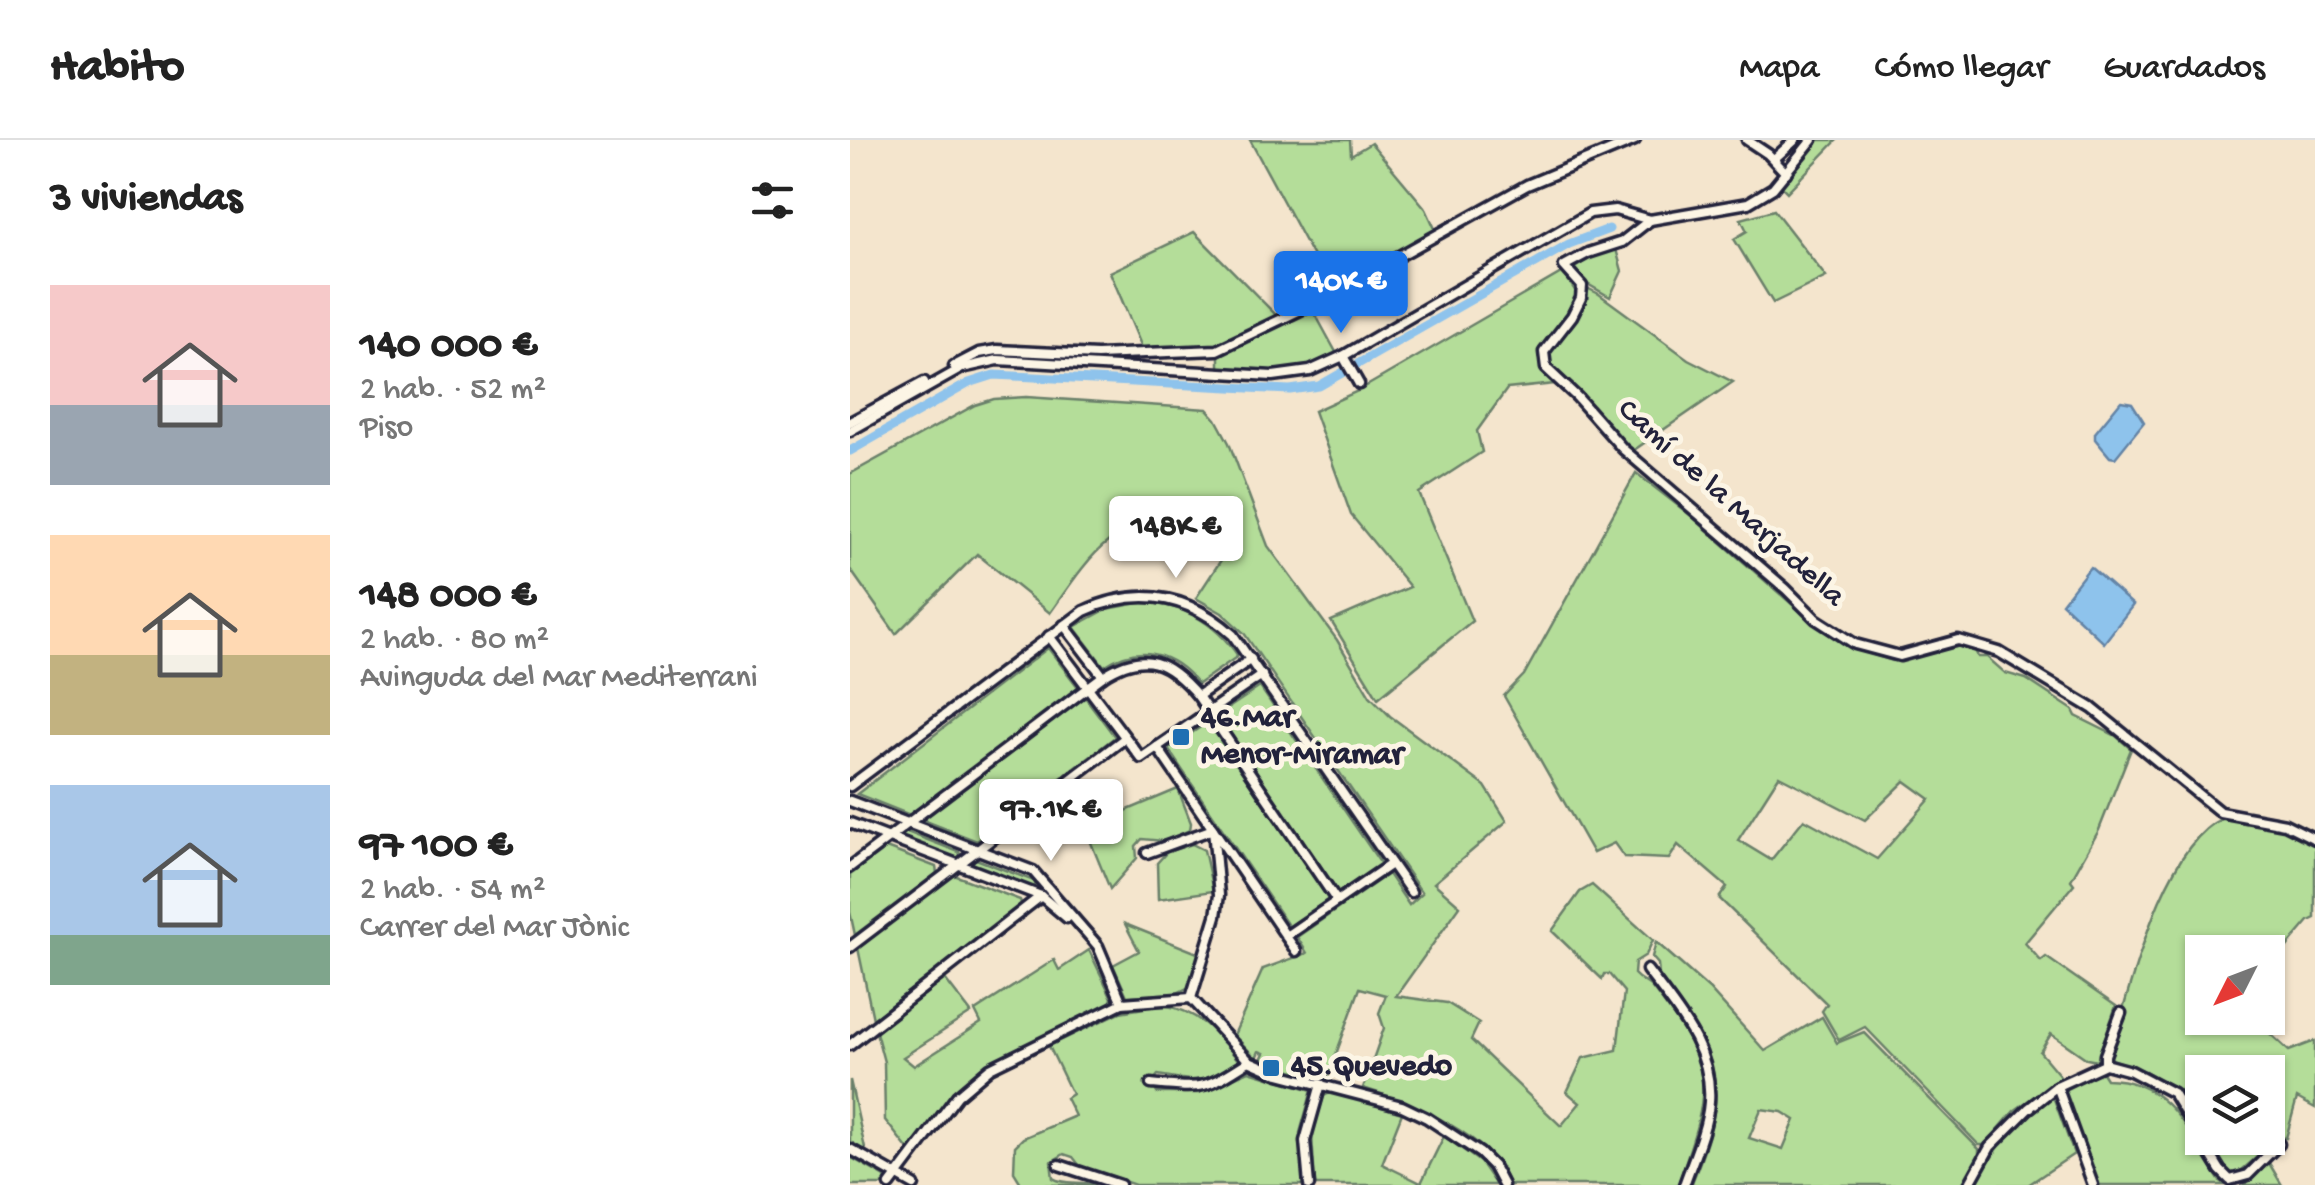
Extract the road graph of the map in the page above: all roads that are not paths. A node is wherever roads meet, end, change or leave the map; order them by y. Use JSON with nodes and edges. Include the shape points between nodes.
{"nodes":[{"id":1,"x":1635,"y":140,"type":"edge"},
{"id":2,"x":1747,"y":140,"type":"edge"},
{"id":3,"x":1812,"y":140,"type":"edge"},
{"id":4,"x":1792,"y":141,"type":"edge"},
{"id":5,"x":1774,"y":160,"type":"junction"},
{"id":6,"x":1786,"y":172,"type":"junction"},
{"id":7,"x":1650,"y":220,"type":"junction"},
{"id":8,"x":1217,"y":350,"type":"junction"},
{"id":9,"x":1344,"y":356,"type":"junction"},
{"id":10,"x":1086,"y":359,"type":"junction"},
{"id":11,"x":1217,"y":373,"type":"junction"},
{"id":12,"x":1359,"y":383,"type":"dead end"},
{"id":13,"x":850,"y":422,"type":"edge"},
{"id":14,"x":850,"y":431,"type":"edge"},
{"id":15,"x":1064,"y":624,"type":"junction"},
{"id":16,"x":1048,"y":636,"type":"junction"},
{"id":17,"x":1251,"y":659,"type":"junction"},
{"id":18,"x":1262,"y":675,"type":"junction"},
{"id":19,"x":1103,"y":676,"type":"junction"},
{"id":20,"x":1088,"y":688,"type":"junction"},
{"id":21,"x":1198,"y":696,"type":"junction"},
{"id":22,"x":1208,"y":712,"type":"junction"},
{"id":23,"x":1125,"y":738,"type":"junction"},
{"id":24,"x":1157,"y":747,"type":"junction"},
{"id":25,"x":850,"y":786,"type":"edge"},
{"id":26,"x":850,"y":800,"type":"edge"},
{"id":27,"x":850,"y":823,"type":"edge"},
{"id":28,"x":908,"y":824,"type":"junction"},
{"id":29,"x":1213,"y":829,"type":"junction"},
{"id":30,"x":2315,"y":838,"type":"edge"},
{"id":31,"x":887,"y":839,"type":"junction"},
{"id":32,"x":977,"y":851,"type":"junction"},
{"id":33,"x":1147,"y":853,"type":"dead end"},
{"id":34,"x":1391,"y":864,"type":"junction"},
{"id":35,"x":959,"y":865,"type":"junction"},
{"id":36,"x":850,"y":868,"type":"edge"},
{"id":37,"x":1411,"y":892,"type":"dead end"},
{"id":38,"x":1040,"y":896,"type":"junction"},
{"id":39,"x":1338,"y":902,"type":"junction"},
{"id":40,"x":1086,"y":934,"type":"junction"},
{"id":41,"x":1286,"y":936,"type":"junction"},
{"id":42,"x":850,"y":947,"type":"edge"},
{"id":43,"x":1296,"y":950,"type":"dead end"},
{"id":44,"x":1647,"y":970,"type":"dead end"},
{"id":45,"x":1191,"y":998,"type":"junction"},
{"id":46,"x":1122,"y":1003,"type":"junction"},
{"id":47,"x":2122,"y":1013,"type":"dead end"},
{"id":48,"x":850,"y":1045,"type":"edge"},
{"id":49,"x":1249,"y":1061,"type":"junction"},
{"id":50,"x":2106,"y":1064,"type":"junction"},
{"id":51,"x":1151,"y":1084,"type":"dead end"},
{"id":52,"x":1321,"y":1084,"type":"junction"},
{"id":53,"x":2057,"y":1086,"type":"junction"},
{"id":54,"x":2185,"y":1113,"type":"edge"},
{"id":55,"x":850,"y":1149,"type":"edge"},
{"id":56,"x":2211,"y":1155,"type":"edge"},
{"id":57,"x":2268,"y":1155,"type":"edge"},
{"id":58,"x":1059,"y":1165,"type":"dead end"},
{"id":59,"x":897,"y":1176,"type":"junction"},
{"id":60,"x":890,"y":1185,"type":"edge"},
{"id":61,"x":914,"y":1185,"type":"edge"},
{"id":62,"x":1120,"y":1185,"type":"edge"},
{"id":63,"x":1309,"y":1185,"type":"edge"},
{"id":64,"x":1503,"y":1185,"type":"edge"},
{"id":65,"x":1684,"y":1185,"type":"edge"},
{"id":66,"x":1969,"y":1185,"type":"edge"},
{"id":67,"x":2093,"y":1185,"type":"edge"}],
"edges":[{"from":1,"to":8,"type":"street","via":[[1527,185]]},
{"from":2,"to":5,"type":"street"},
{"from":3,"to":6,"type":"street"},
{"from":4,"to":5,"type":"street"},
{"from":5,"to":6,"type":"street"},
{"from":6,"to":7,"type":"street","via":[[1748,203]]},
{"from":7,"to":9,"type":"street","via":[[1615,210],[1590,213]]},
{"from":7,"to":30,"type":"street","name":"Camí de la Marjadella","via":[[1622,242],[1564,266],[1582,286],[1581,298],[1542,360],[1623,449],[1816,619],[1856,644],[1890,656],[1958,640],[1999,652],[2092,708],[2220,812],[2285,824]]},
{"from":8,"to":10,"type":"street"},
{"from":8,"to":11,"type":"street"},
{"from":9,"to":11,"type":"street","via":[[1293,374]]},
{"from":9,"to":12,"type":"street"},
{"from":10,"to":11,"type":"street"},
{"from":10,"to":13,"type":"street","via":[[1010,350],[979,354]]},
{"from":10,"to":14,"type":"street","via":[[982,362]]},
{"from":15,"to":16,"type":"street"},
{"from":15,"to":17,"type":"street","via":[[1118,598],[1155,596],[1208,614]]},
{"from":15,"to":19,"type":"street"},
{"from":16,"to":20,"type":"street"},
{"from":16,"to":25,"type":"street"},
{"from":17,"to":18,"type":"street"},
{"from":17,"to":21,"type":"street"},
{"from":18,"to":22,"type":"street"},
{"from":18,"to":34,"type":"street"},
{"from":19,"to":20,"type":"street"},
{"from":19,"to":21,"type":"street","via":[[1138,661],[1163,663]]},
{"from":20,"to":23,"type":"street"},
{"from":20,"to":28,"type":"street"},
{"from":21,"to":22,"type":"street"},
{"from":22,"to":24,"type":"street"},
{"from":22,"to":39,"type":"street"},
{"from":23,"to":24,"type":"street","via":[[1141,758]]},
{"from":23,"to":32,"type":"street"},
{"from":24,"to":29,"type":"street"},
{"from":26,"to":28,"type":"street"},
{"from":27,"to":31,"type":"street"},
{"from":28,"to":31,"type":"street"},
{"from":28,"to":32,"type":"street"},
{"from":29,"to":33,"type":"street"},
{"from":29,"to":41,"type":"street"},
{"from":29,"to":45,"type":"street","via":[[1219,895]]},
{"from":31,"to":35,"type":"street"},
{"from":31,"to":36,"type":"street"},
{"from":32,"to":35,"type":"street"},
{"from":32,"to":40,"type":"street","via":[[1032,870]]},
{"from":34,"to":37,"type":"street"},
{"from":34,"to":39,"type":"street"},
{"from":35,"to":38,"type":"street"},
{"from":35,"to":42,"type":"street"},
{"from":38,"to":40,"type":"street"},
{"from":38,"to":48,"type":"street"},
{"from":39,"to":41,"type":"street"},
{"from":40,"to":46,"type":"street","via":[[1098,946]]},
{"from":41,"to":43,"type":"street"},
{"from":44,"to":65,"type":"street","via":[[1694,1036],[1709,1080],[1709,1106]]},
{"from":45,"to":46,"type":"street"},
{"from":45,"to":49,"type":"street"},
{"from":46,"to":59,"type":"street","via":[[990,1068],[957,1096]]},
{"from":47,"to":50,"type":"street"},
{"from":49,"to":51,"type":"street","via":[[1196,1089]]},
{"from":49,"to":52,"type":"street"},
{"from":50,"to":53,"type":"street"},
{"from":50,"to":54,"type":"street","via":[[2173,1093]]},
{"from":52,"to":63,"type":"street","via":[[1305,1141]]},
{"from":52,"to":64,"type":"street","via":[[1427,1118],[1480,1154]]},
{"from":53,"to":66,"type":"street","via":[[2003,1132]]},
{"from":53,"to":67,"type":"street"},
{"from":55,"to":59,"type":"street"},
{"from":56,"to":57,"type":"street","via":[[2230,1180],[2248,1175]]},
{"from":58,"to":62,"type":"street"},
{"from":59,"to":60,"type":"street"},
{"from":59,"to":61,"type":"street"}]}
